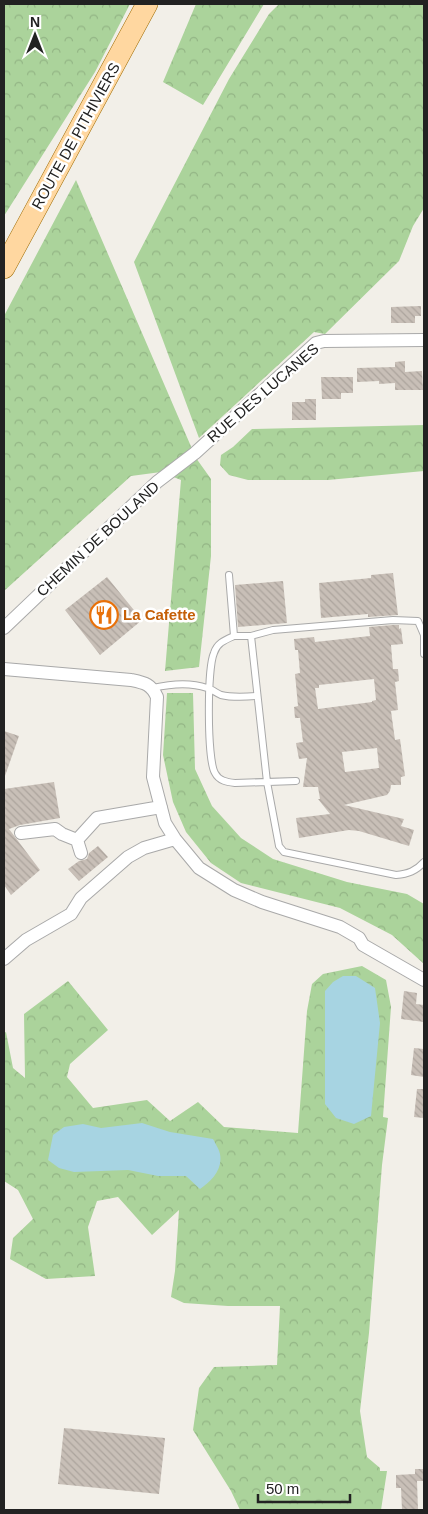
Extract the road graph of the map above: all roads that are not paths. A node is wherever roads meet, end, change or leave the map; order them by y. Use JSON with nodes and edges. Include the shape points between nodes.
{"nodes":[{"id":1,"x":147,"y":4,"type":"edge"},
{"id":2,"x":4,"y":268,"type":"edge"},
{"id":3,"x":424,"y":340,"type":"edge"},
{"id":4,"x":195,"y":453,"type":"joint"},
{"id":5,"x":228,"y":575,"type":"dead end"},
{"id":6,"x":4,"y":628,"type":"edge"},
{"id":7,"x":234,"y":636,"type":"junction"},
{"id":8,"x":251,"y":636,"type":"junction"},
{"id":9,"x":424,"y":654,"type":"edge"},
{"id":10,"x":4,"y":669,"type":"edge"},
{"id":11,"x":153,"y":688,"type":"junction"},
{"id":12,"x":209,"y":688,"type":"junction"},
{"id":13,"x":257,"y":696,"type":"junction"},
{"id":14,"x":296,"y":781,"type":"dead end"},
{"id":15,"x":267,"y":782,"type":"junction"},
{"id":16,"x":161,"y":807,"type":"junction"},
{"id":17,"x":21,"y":833,"type":"dead end"},
{"id":18,"x":175,"y":839,"type":"junction"},
{"id":19,"x":77,"y":840,"type":"junction"},
{"id":20,"x":81,"y":852,"type":"dead end"},
{"id":21,"x":424,"y":862,"type":"edge"},
{"id":22,"x":4,"y":959,"type":"edge"},
{"id":23,"x":424,"y":980,"type":"edge"}],
"edges":[{"from":1,"to":2,"type":"main road","name":"ROUTE DE PITHIVIERS"},
{"from":3,"to":4,"type":"street","name":"RUE DES LUCANES","via":[[316,343]]},
{"from":4,"to":6,"type":"street","name":"CHEMIN DE BOULAND","via":[[157,482]]},
{"from":5,"to":7,"type":"lane"},
{"from":7,"to":8,"type":"lane"},
{"from":7,"to":12,"type":"lane","via":[[222,642],[213,654]]},
{"from":8,"to":9,"type":"lane","via":[[273,630],[393,620],[418,622],[424,635]]},
{"from":8,"to":13,"type":"lane"},
{"from":10,"to":11,"type":"street","via":[[131,680]]},
{"from":11,"to":12,"type":"lane","via":[[171,684]]},
{"from":11,"to":16,"type":"street","via":[[156,697],[153,777]]},
{"from":12,"to":13,"type":"lane","via":[[221,695]]},
{"from":12,"to":15,"type":"lane","via":[[210,745],[215,773],[226,782]]},
{"from":13,"to":15,"type":"lane"},
{"from":14,"to":15,"type":"lane"},
{"from":15,"to":21,"type":"lane","via":[[278,846],[284,852],[396,875],[408,874]]},
{"from":16,"to":18,"type":"street","via":[[165,823]]},
{"from":16,"to":19,"type":"street","via":[[97,818]]},
{"from":17,"to":19,"type":"street","via":[[55,829]]},
{"from":18,"to":22,"type":"street","via":[[144,848],[128,857],[81,898],[72,914],[26,940]]},
{"from":18,"to":23,"type":"street","via":[[199,868],[234,890],[340,927],[359,938],[363,945]]},
{"from":19,"to":20,"type":"street"}]}
